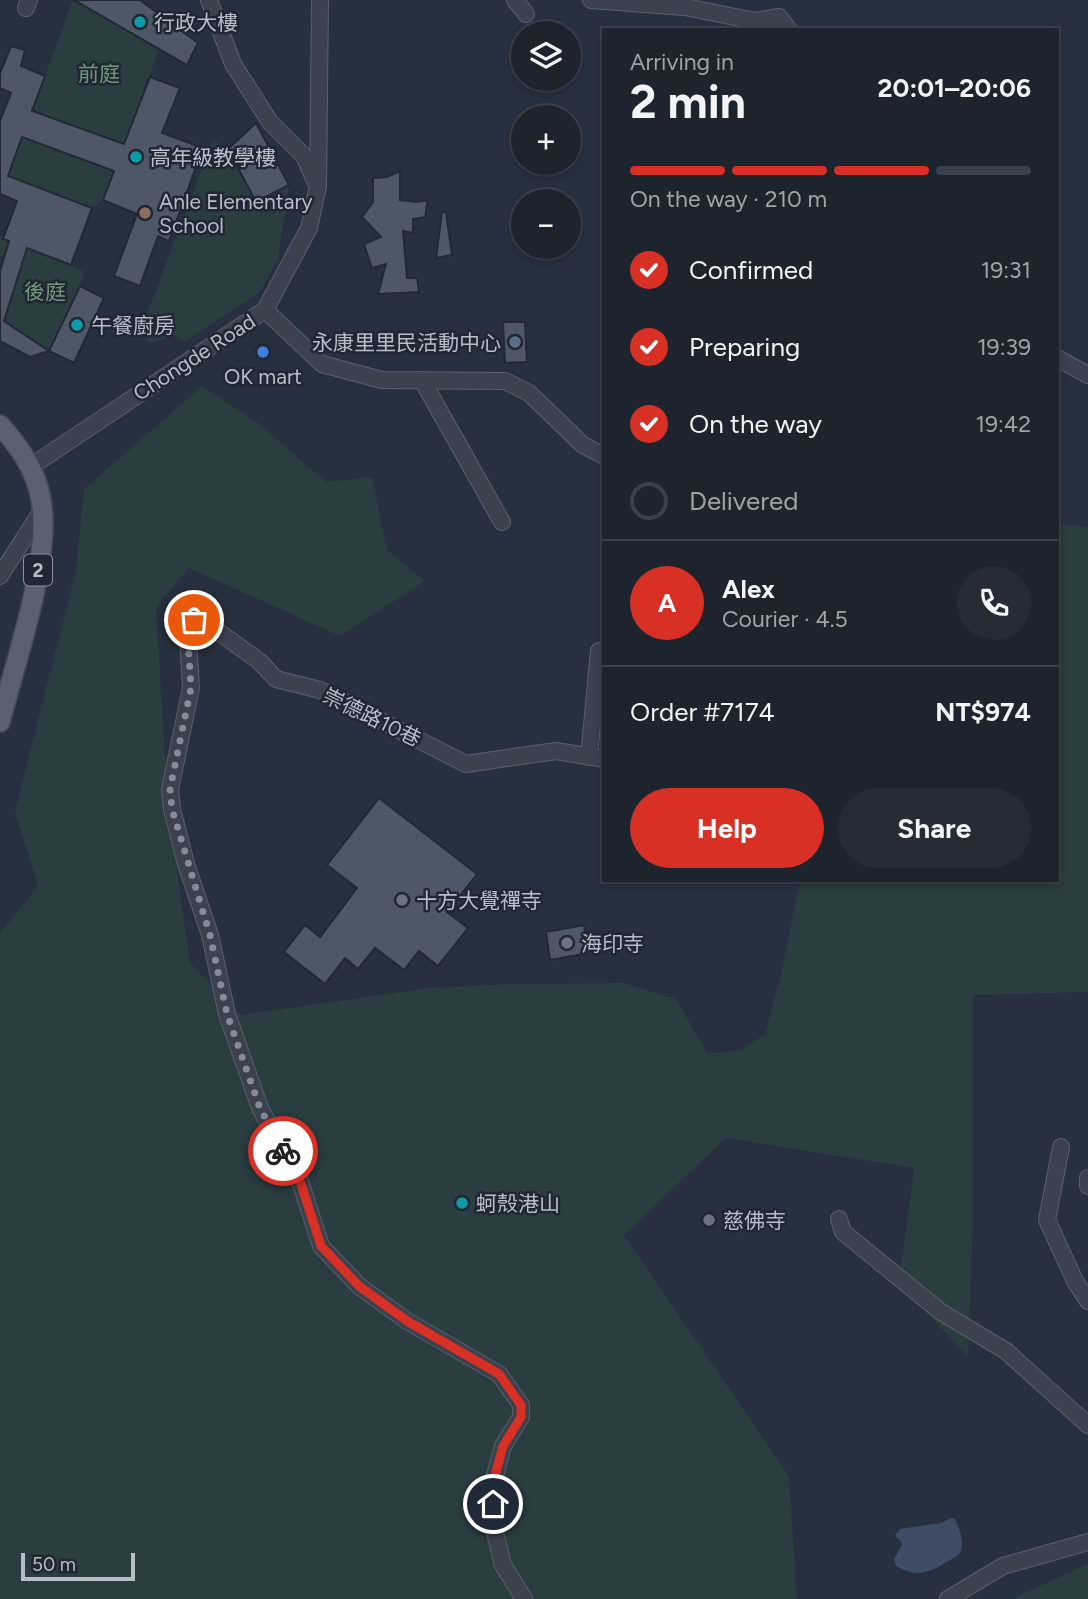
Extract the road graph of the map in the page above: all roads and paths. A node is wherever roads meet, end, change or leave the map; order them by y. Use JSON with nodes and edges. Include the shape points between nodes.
{"nodes":[{"id":1,"x":209,"y":0,"type":"edge"},
{"id":2,"x":320,"y":0,"type":"edge"},
{"id":3,"x":515,"y":0,"type":"edge"},
{"id":4,"x":591,"y":0,"type":"edge"},
{"id":5,"x":526,"y":14,"type":"dead end"},
{"id":6,"x":787,"y":28,"type":"edge"},
{"id":7,"x":318,"y":186,"type":"junction"},
{"id":8,"x":265,"y":310,"type":"junction"},
{"id":9,"x":1059,"y":359,"type":"edge"},
{"id":10,"x":1088,"y":375,"type":"edge"},
{"id":11,"x":422,"y":380,"type":"junction"},
{"id":12,"x":0,"y":425,"type":"edge"},
{"id":13,"x":602,"y":455,"type":"edge"},
{"id":14,"x":30,"y":467,"type":"junction"},
{"id":15,"x":43,"y":509,"type":"junction"},
{"id":16,"x":502,"y":522,"type":"dead end"},
{"id":17,"x":0,"y":576,"type":"edge"},
{"id":18,"x":599,"y":651,"type":"dead end"},
{"id":19,"x":0,"y":722,"type":"edge"},
{"id":20,"x":596,"y":758,"type":"edge"},
{"id":21,"x":1060,"y":1147,"type":"dead end"},
{"id":22,"x":1088,"y":1178,"type":"edge"},
{"id":23,"x":1088,"y":1186,"type":"edge"},
{"id":24,"x":839,"y":1219,"type":"dead end"},
{"id":25,"x":1088,"y":1301,"type":"edge"},
{"id":26,"x":1088,"y":1425,"type":"edge"},
{"id":27,"x":1088,"y":1542,"type":"edge"},
{"id":28,"x":524,"y":1599,"type":"edge"},
{"id":29,"x":948,"y":1599,"type":"edge"}],
"edges":[{"from":1,"to":7,"type":"street","via":[[233,64],[270,122],[304,156]]},
{"from":2,"to":7,"type":"street","name":"Chongde Road"},
{"from":3,"to":5,"type":"street"},
{"from":4,"to":6,"type":"street","via":[[685,7],[755,21],[779,17]]},
{"from":7,"to":8,"type":"street","name":"Chongde Road","via":[[309,228]]},
{"from":8,"to":11,"type":"street","via":[[322,364],[382,380]]},
{"from":8,"to":14,"type":"street","name":"Chongde Road"},
{"from":9,"to":10,"type":"street"},
{"from":11,"to":13,"type":"street","via":[[505,381],[529,393],[583,445]]},
{"from":11,"to":16,"type":"street"},
{"from":12,"to":14,"type":"main road","number":"2"},
{"from":14,"to":15,"type":"main road","number":"2"},
{"from":15,"to":17,"type":"street"},
{"from":15,"to":19,"type":"main road","number":"2","via":[[40,566]]},
{"from":18,"to":20,"type":"street"},
{"from":20,"to":28,"type":"street","name":"崇德路10巷","via":[[556,751],[466,764],[320,690],[276,679],[260,661],[209,625],[194,620],[187,624],[191,688],[170,789],[172,809],[210,935],[227,1014],[260,1108],[300,1181],[321,1246],[359,1286],[407,1321],[499,1374],[521,1405],[521,1417],[503,1446],[493,1483],[493,1524],[503,1565]]},
{"from":21,"to":25,"type":"street","via":[[1047,1220]]},
{"from":22,"to":23,"type":"street"},
{"from":24,"to":26,"type":"street","via":[[843,1231],[941,1312],[1006,1350]]},
{"from":27,"to":29,"type":"street","via":[[1003,1566]]}]}
